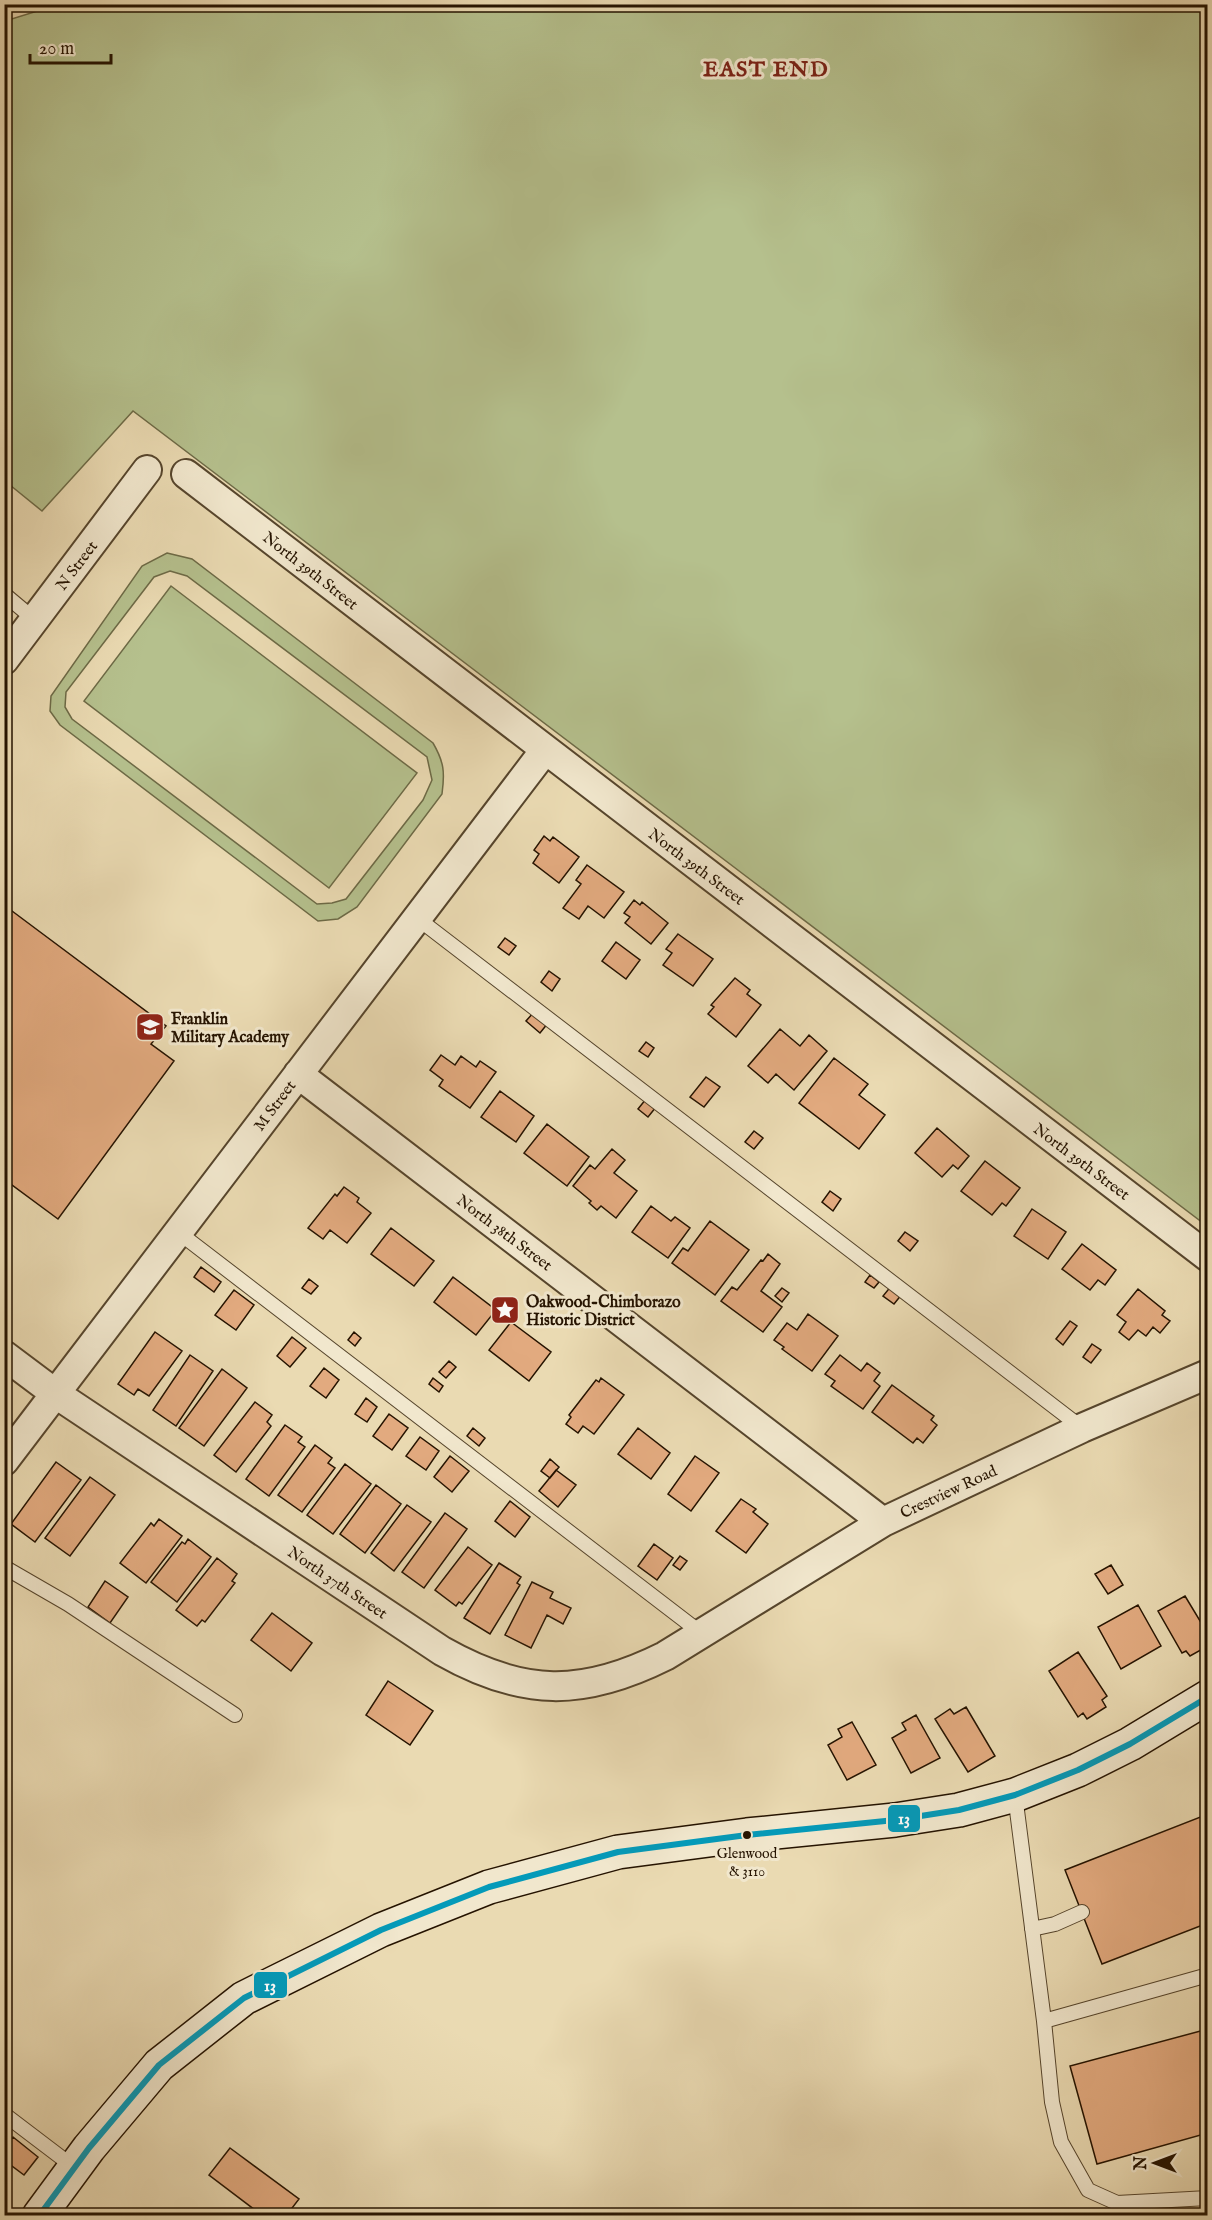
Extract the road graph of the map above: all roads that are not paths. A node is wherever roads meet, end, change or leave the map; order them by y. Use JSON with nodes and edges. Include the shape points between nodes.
{"nodes":[{"id":1,"x":147,"y":470,"type":"dead end"},
{"id":2,"x":186,"y":474,"type":"dead end"},
{"id":3,"x":4,"y":594,"type":"edge"},
{"id":4,"x":35,"y":620,"type":"junction"},
{"id":5,"x":4,"y":660,"type":"edge"},
{"id":6,"x":545,"y":750,"type":"junction"},
{"id":7,"x":417,"y":918,"type":"junction"},
{"id":8,"x":298,"y":1074,"type":"junction"},
{"id":9,"x":178,"y":1232,"type":"junction"},
{"id":10,"x":1208,"y":1257,"type":"edge"},
{"id":11,"x":4,"y":1355,"type":"edge"},
{"id":12,"x":1208,"y":1374,"type":"edge"},
{"id":13,"x":56,"y":1394,"type":"junction"},
{"id":14,"x":1082,"y":1428,"type":"junction"},
{"id":15,"x":4,"y":1461,"type":"edge"},
{"id":16,"x":883,"y":1522,"type":"junction"},
{"id":17,"x":4,"y":1567,"type":"edge"},
{"id":18,"x":701,"y":1633,"type":"junction"},
{"id":19,"x":1208,"y":1697,"type":"edge"},
{"id":20,"x":235,"y":1715,"type":"dead end"},
{"id":21,"x":1015,"y":1795,"type":"junction"},
{"id":22,"x":1082,"y":1912,"type":"dead end"},
{"id":23,"x":1032,"y":1929,"type":"junction"},
{"id":24,"x":1208,"y":1975,"type":"edge"},
{"id":25,"x":1044,"y":2021,"type":"junction"},
{"id":26,"x":4,"y":2114,"type":"edge"},
{"id":27,"x":75,"y":2168,"type":"junction"},
{"id":28,"x":1208,"y":2198,"type":"edge"},
{"id":29,"x":39,"y":2216,"type":"edge"}],
"edges":[{"from":1,"to":4,"type":"street","name":"N Street"},
{"from":2,"to":6,"type":"street","name":"North 39th Street"},
{"from":3,"to":4,"type":"lane"},
{"from":4,"to":5,"type":"street","name":"N Street"},
{"from":6,"to":7,"type":"street","name":"M Street"},
{"from":6,"to":10,"type":"street","name":"North 39th Street"},
{"from":7,"to":8,"type":"street","name":"M Street"},
{"from":7,"to":14,"type":"lane"},
{"from":8,"to":9,"type":"street","name":"M Street"},
{"from":8,"to":16,"type":"street","name":"North 38th Street"},
{"from":9,"to":13,"type":"street","name":"M Street"},
{"from":9,"to":18,"type":"lane"},
{"from":11,"to":13,"type":"street","name":"North 37th Street"},
{"from":12,"to":14,"type":"street","name":"Crestview Road"},
{"from":13,"to":15,"type":"street","name":"M Street"},
{"from":13,"to":18,"type":"street","name":"North 37th Street","via":[[442,1651],[491,1676],[552,1687],[584,1685],[641,1667]]},
{"from":14,"to":16,"type":"street","name":"Crestview Road"},
{"from":16,"to":18,"type":"street","name":"Crestview Road"},
{"from":17,"to":20,"type":"lane","via":[[68,1604]]},
{"from":19,"to":21,"type":"street","via":[[1089,1765]]},
{"from":21,"to":23,"type":"lane"},
{"from":21,"to":27,"type":"street","via":[[959,1810],[895,1820],[618,1852],[489,1887],[381,1930],[244,1998],[159,2065]]},
{"from":22,"to":23,"type":"lane"},
{"from":23,"to":25,"type":"lane"},
{"from":24,"to":25,"type":"lane"},
{"from":25,"to":28,"type":"lane","via":[[1052,2102],[1061,2142],[1088,2190],[1117,2203]]},
{"from":26,"to":27,"type":"lane"},
{"from":27,"to":29,"type":"street"}]}
